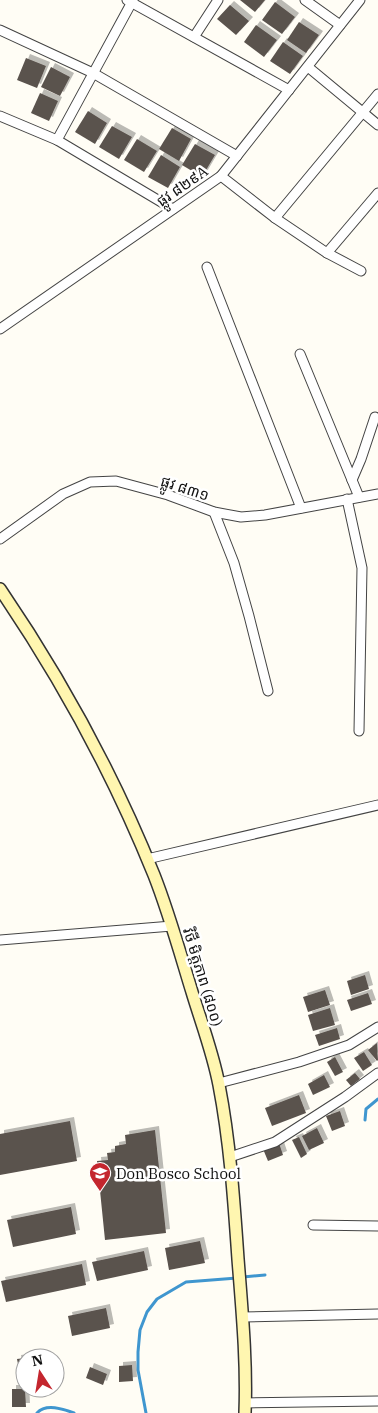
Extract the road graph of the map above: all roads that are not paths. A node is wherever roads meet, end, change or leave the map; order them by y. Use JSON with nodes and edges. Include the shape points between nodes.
{"nodes":[{"id":1,"x":218,"y":0,"type":"edge"},
{"id":2,"x":305,"y":0,"type":"edge"},
{"id":3,"x":360,"y":0,"type":"edge"},
{"id":4,"x":130,"y":1,"type":"edge"},
{"id":5,"x":340,"y":25,"type":"junction"},
{"id":6,"x":0,"y":30,"type":"edge"},
{"id":7,"x":194,"y":37,"type":"junction"},
{"id":8,"x":308,"y":68,"type":"junction"},
{"id":9,"x":93,"y":73,"type":"junction"},
{"id":10,"x":289,"y":90,"type":"junction"},
{"id":11,"x":378,"y":94,"type":"edge"},
{"id":12,"x":364,"y":111,"type":"junction"},
{"id":13,"x":0,"y":116,"type":"edge"},
{"id":14,"x":378,"y":124,"type":"edge"},
{"id":15,"x":57,"y":140,"type":"junction"},
{"id":16,"x":237,"y":156,"type":"junction"},
{"id":17,"x":221,"y":176,"type":"junction"},
{"id":18,"x":378,"y":193,"type":"edge"},
{"id":19,"x":173,"y":209,"type":"junction"},
{"id":20,"x":275,"y":218,"type":"junction"},
{"id":21,"x":327,"y":253,"type":"junction"},
{"id":22,"x":207,"y":267,"type":"dead end"},
{"id":23,"x":361,"y":271,"type":"dead end"},
{"id":24,"x":0,"y":329,"type":"edge"},
{"id":25,"x":300,"y":354,"type":"dead end"},
{"id":26,"x":375,"y":417,"type":"dead end"},
{"id":27,"x":352,"y":480,"type":"junction"},
{"id":28,"x":378,"y":494,"type":"edge"},
{"id":29,"x":359,"y":497,"type":"junction"},
{"id":30,"x":347,"y":499,"type":"junction"},
{"id":31,"x":302,"y":508,"type":"junction"},
{"id":32,"x":214,"y":512,"type":"junction"},
{"id":33,"x":0,"y":539,"type":"edge"},
{"id":34,"x":0,"y":589,"type":"edge"},
{"id":35,"x":268,"y":691,"type":"dead end"},
{"id":36,"x":359,"y":731,"type":"dead end"},
{"id":37,"x":378,"y":805,"type":"edge"},
{"id":38,"x":147,"y":859,"type":"junction"},
{"id":39,"x":172,"y":926,"type":"junction"},
{"id":40,"x":0,"y":940,"type":"edge"},
{"id":41,"x":378,"y":1027,"type":"edge"},
{"id":42,"x":378,"y":1073,"type":"edge"},
{"id":43,"x":218,"y":1083,"type":"junction"},
{"id":44,"x":230,"y":1157,"type":"junction"},
{"id":45,"x":313,"y":1225,"type":"dead end"},
{"id":46,"x":378,"y":1226,"type":"edge"},
{"id":47,"x":378,"y":1314,"type":"edge"},
{"id":48,"x":242,"y":1316,"type":"junction"},
{"id":49,"x":378,"y":1401,"type":"edge"},
{"id":50,"x":245,"y":1408,"type":"edge"}],
"edges":[{"from":1,"to":7,"type":"street"},
{"from":2,"to":5,"type":"street"},
{"from":3,"to":5,"type":"street","name":"ផ្លូវ ៨២៩A"},
{"from":4,"to":7,"type":"street"},
{"from":4,"to":9,"type":"street"},
{"from":5,"to":8,"type":"street","name":"ផ្លូវ ៨២៩A"},
{"from":6,"to":9,"type":"street"},
{"from":7,"to":10,"type":"street"},
{"from":8,"to":10,"type":"street","name":"ផ្លូវ ៨២៩A"},
{"from":8,"to":12,"type":"street"},
{"from":9,"to":15,"type":"street"},
{"from":9,"to":16,"type":"street"},
{"from":10,"to":16,"type":"street","name":"ផ្លូវ ៨២៩A"},
{"from":11,"to":12,"type":"street"},
{"from":12,"to":14,"type":"street"},
{"from":12,"to":20,"type":"street"},
{"from":13,"to":15,"type":"street"},
{"from":15,"to":19,"type":"street"},
{"from":16,"to":17,"type":"street","name":"ផ្លូវ ៨២៩A"},
{"from":17,"to":19,"type":"street","name":"ផ្លូវ ៨២៩A"},
{"from":17,"to":20,"type":"street"},
{"from":18,"to":21,"type":"street"},
{"from":19,"to":24,"type":"street","name":"ផ្លូវ ៨២៩A"},
{"from":20,"to":21,"type":"street"},
{"from":21,"to":23,"type":"street"},
{"from":22,"to":31,"type":"street"},
{"from":25,"to":27,"type":"street"},
{"from":26,"to":27,"type":"street"},
{"from":27,"to":29,"type":"street"},
{"from":28,"to":29,"type":"street","name":"ផ្លូវ ៨៣១"},
{"from":29,"to":30,"type":"street","name":"ផ្លូវ ៨៣១"},
{"from":30,"to":31,"type":"street","name":"ផ្លូវ ៨៣១"},
{"from":30,"to":36,"type":"street","via":[[362,568]]},
{"from":31,"to":32,"type":"street","name":"ផ្លូវ ៨៣១","via":[[241,517]]},
{"from":32,"to":33,"type":"street","name":"ផ្លូវ ៨៣១","via":[[168,495],[116,482],[90,482],[63,494]]},
{"from":32,"to":35,"type":"street","via":[[234,563]]},
{"from":34,"to":38,"type":"main road","name":"វិថី មិត្តភាព (៨០០)","via":[[44,656],[118,794]]},
{"from":37,"to":38,"type":"street"},
{"from":38,"to":39,"type":"main road","name":"វិថី មិត្តភាព (៨០០)"},
{"from":39,"to":40,"type":"street"},
{"from":39,"to":43,"type":"main road","name":"វិថី មិត្តភាព (៨០០)"},
{"from":41,"to":43,"type":"street","via":[[349,1044],[300,1062]]},
{"from":42,"to":44,"type":"street","via":[[275,1142]]},
{"from":43,"to":44,"type":"main road","name":"វិថី មិត្តភាព (៨០០)"},
{"from":44,"to":48,"type":"main road","name":"វិថី មិត្តភាព (៨០០)"},
{"from":45,"to":46,"type":"street"},
{"from":47,"to":48,"type":"street"},
{"from":48,"to":50,"type":"main road","name":"វិថី មិត្តភាព (៨០០)"},
{"from":49,"to":50,"type":"street"}]}
